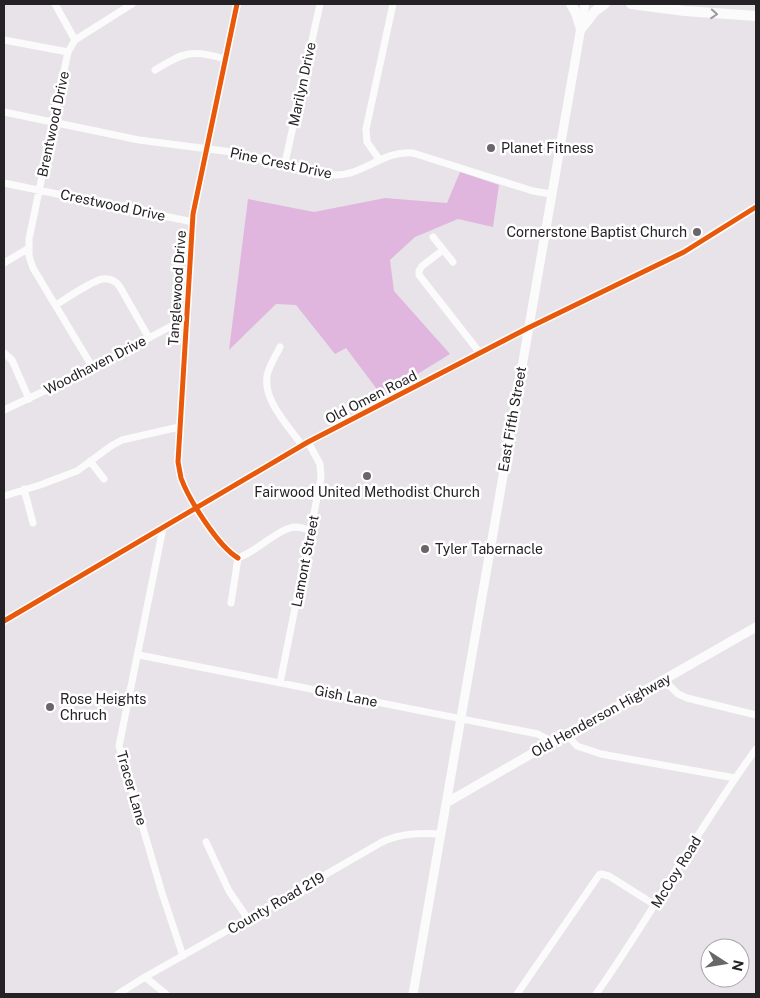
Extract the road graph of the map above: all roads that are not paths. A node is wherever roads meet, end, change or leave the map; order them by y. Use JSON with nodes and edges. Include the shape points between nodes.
{"nodes":[{"id":1,"x":55,"y":4,"type":"edge"},
{"id":2,"x":132,"y":4,"type":"edge"},
{"id":3,"x":236,"y":4,"type":"edge"},
{"id":4,"x":320,"y":4,"type":"edge"},
{"id":5,"x":393,"y":4,"type":"edge"},
{"id":6,"x":572,"y":4,"type":"edge"},
{"id":7,"x":585,"y":4,"type":"edge"},
{"id":8,"x":605,"y":4,"type":"edge"},
{"id":9,"x":631,"y":4,"type":"edge"},
{"id":10,"x":756,"y":16,"type":"edge"},
{"id":11,"x":581,"y":29,"type":"junction"},
{"id":12,"x":4,"y":40,"type":"edge"},
{"id":13,"x":75,"y":40,"type":"junction"},
{"id":14,"x":68,"y":52,"type":"junction"},
{"id":15,"x":225,"y":58,"type":"junction"},
{"id":16,"x":155,"y":70,"type":"dead end"},
{"id":17,"x":4,"y":112,"type":"edge"},
{"id":18,"x":53,"y":122,"type":"junction"},
{"id":19,"x":207,"y":148,"type":"junction"},
{"id":20,"x":379,"y":159,"type":"junction"},
{"id":21,"x":285,"y":163,"type":"junction"},
{"id":22,"x":4,"y":183,"type":"edge"},
{"id":23,"x":39,"y":190,"type":"junction"},
{"id":24,"x":550,"y":194,"type":"junction"},
{"id":25,"x":756,"y":207,"type":"edge"},
{"id":26,"x":193,"y":222,"type":"junction"},
{"id":27,"x":433,"y":237,"type":"dead end"},
{"id":28,"x":29,"y":248,"type":"junction"},
{"id":29,"x":443,"y":250,"type":"junction"},
{"id":30,"x":453,"y":262,"type":"dead end"},
{"id":31,"x":4,"y":263,"type":"edge"},
{"id":32,"x":56,"y":305,"type":"junction"},
{"id":33,"x":186,"y":321,"type":"junction"},
{"id":34,"x":528,"y":328,"type":"junction"},
{"id":35,"x":149,"y":338,"type":"junction"},
{"id":36,"x":280,"y":347,"type":"dead end"},
{"id":37,"x":4,"y":353,"type":"edge"},
{"id":38,"x":480,"y":353,"type":"junction"},
{"id":39,"x":93,"y":368,"type":"junction"},
{"id":40,"x":29,"y":398,"type":"junction"},
{"id":41,"x":4,"y":410,"type":"edge"},
{"id":42,"x":179,"y":427,"type":"junction"},
{"id":43,"x":305,"y":444,"type":"junction"},
{"id":44,"x":90,"y":461,"type":"junction"},
{"id":45,"x":104,"y":479,"type":"dead end"},
{"id":46,"x":24,"y":489,"type":"junction"},
{"id":47,"x":4,"y":496,"type":"edge"},
{"id":48,"x":195,"y":508,"type":"junction"},
{"id":49,"x":33,"y":523,"type":"dead end"},
{"id":50,"x":163,"y":528,"type":"junction"},
{"id":51,"x":311,"y":531,"type":"junction"},
{"id":52,"x":238,"y":558,"type":"junction"},
{"id":53,"x":231,"y":603,"type":"dead end"},
{"id":54,"x":4,"y":621,"type":"edge"},
{"id":55,"x":756,"y":627,"type":"edge"},
{"id":56,"x":138,"y":654,"type":"junction"},
{"id":57,"x":665,"y":681,"type":"junction"},
{"id":58,"x":280,"y":683,"type":"junction"},
{"id":59,"x":756,"y":716,"type":"edge"},
{"id":60,"x":460,"y":719,"type":"junction"},
{"id":61,"x":568,"y":735,"type":"junction"},
{"id":62,"x":552,"y":742,"type":"junction"},
{"id":63,"x":756,"y":750,"type":"edge"},
{"id":64,"x":735,"y":778,"type":"junction"},
{"id":65,"x":446,"y":803,"type":"junction"},
{"id":66,"x":440,"y":834,"type":"junction"},
{"id":67,"x":206,"y":842,"type":"dead end"},
{"id":68,"x":655,"y":905,"type":"junction"},
{"id":69,"x":248,"y":919,"type":"junction"},
{"id":70,"x":183,"y":956,"type":"junction"},
{"id":71,"x":145,"y":977,"type":"junction"},
{"id":72,"x":118,"y":994,"type":"edge"},
{"id":73,"x":166,"y":994,"type":"edge"},
{"id":74,"x":413,"y":994,"type":"edge"},
{"id":75,"x":517,"y":994,"type":"edge"},
{"id":76,"x":596,"y":994,"type":"edge"}],
"edges":[{"from":1,"to":13,"type":"street"},
{"from":2,"to":13,"type":"street","name":"Brentwood Drive"},
{"from":3,"to":15,"type":"street","name":"Tanglewood Drive"},
{"from":4,"to":21,"type":"street","name":"Marilyn Drive"},
{"from":5,"to":20,"type":"street","via":[[366,129],[367,142]]},
{"from":6,"to":11,"type":"highway"},
{"from":7,"to":11,"type":"main road","name":"East Fifth Street"},
{"from":8,"to":11,"type":"highway","via":[[594,11]]},
{"from":9,"to":10,"type":"highway","one_way":true},
{"from":11,"to":24,"type":"main road","name":"East Fifth Street"},
{"from":12,"to":14,"type":"street"},
{"from":13,"to":14,"type":"street","name":"Brentwood Drive"},
{"from":14,"to":18,"type":"street","name":"Brentwood Drive"},
{"from":15,"to":16,"type":"street","via":[[194,52],[175,57]]},
{"from":15,"to":19,"type":"street","name":"Tanglewood Drive"},
{"from":17,"to":18,"type":"street","name":"Pine Crest Drive"},
{"from":18,"to":19,"type":"street","name":"Pine Crest Drive","via":[[140,140]]},
{"from":18,"to":23,"type":"street","name":"Brentwood Drive"},
{"from":19,"to":21,"type":"street","name":"Pine Crest Drive"},
{"from":19,"to":26,"type":"street","name":"Tanglewood Drive"},
{"from":20,"to":21,"type":"street","name":"Pine Crest Drive","via":[[362,170],[338,175]]},
{"from":20,"to":24,"type":"street","name":"Pine Crest Drive","via":[[400,153],[416,154]]},
{"from":22,"to":23,"type":"street","name":"Crestwood Drive"},
{"from":23,"to":26,"type":"street","name":"Crestwood Drive"},
{"from":23,"to":28,"type":"street","name":"Brentwood Drive"},
{"from":24,"to":34,"type":"main road","name":"East Fifth Street"},
{"from":25,"to":34,"type":"street","name":"Old Omen Road","via":[[684,252]]},
{"from":26,"to":33,"type":"street","name":"Tanglewood Drive"},
{"from":27,"to":29,"type":"street"},
{"from":28,"to":31,"type":"street"},
{"from":28,"to":32,"type":"street","via":[[33,268]]},
{"from":29,"to":30,"type":"street"},
{"from":29,"to":38,"type":"street","via":[[422,266],[419,275]]},
{"from":32,"to":35,"type":"street","via":[[98,281],[113,280]]},
{"from":32,"to":39,"type":"street"},
{"from":33,"to":35,"type":"street","name":"Woodhaven Drive"},
{"from":33,"to":42,"type":"street","name":"Tanglewood Drive"},
{"from":34,"to":38,"type":"street","name":"Old Omen Road"},
{"from":34,"to":60,"type":"main road","name":"East Fifth Street"},
{"from":35,"to":39,"type":"street","name":"Woodhaven Drive"},
{"from":36,"to":43,"type":"street","name":"Lamont Street","via":[[268,372],[268,395]]},
{"from":37,"to":40,"type":"street","via":[[12,360]]},
{"from":38,"to":43,"type":"street","name":"Old Omen Road"},
{"from":39,"to":40,"type":"street","name":"Woodhaven Drive"},
{"from":40,"to":41,"type":"street","name":"Woodhaven Drive"},
{"from":42,"to":44,"type":"street","via":[[122,440]]},
{"from":42,"to":48,"type":"street","name":"Tanglewood Drive","via":[[178,462]]},
{"from":43,"to":48,"type":"street","name":"Old Omen Road"},
{"from":43,"to":51,"type":"street","name":"Lamont Street","via":[[322,470]]},
{"from":44,"to":45,"type":"street"},
{"from":44,"to":46,"type":"street","via":[[77,471]]},
{"from":46,"to":47,"type":"street"},
{"from":46,"to":49,"type":"street"},
{"from":48,"to":50,"type":"street","name":"Old Omen Road"},
{"from":48,"to":52,"type":"street","name":"Tanglewood Drive","via":[[224,546]]},
{"from":50,"to":54,"type":"street","name":"Old Omen Road"},
{"from":50,"to":56,"type":"street","name":"Tracer Lane"},
{"from":51,"to":52,"type":"street","via":[[289,529]]},
{"from":51,"to":58,"type":"street","name":"Lamont Street"},
{"from":52,"to":53,"type":"street"},
{"from":55,"to":57,"type":"main road","name":"Old Henderson Highway"},
{"from":56,"to":58,"type":"street","name":"Gish Lane"},
{"from":56,"to":70,"type":"street","name":"Tracer Lane","via":[[120,754]]},
{"from":57,"to":59,"type":"street","via":[[687,698]]},
{"from":57,"to":61,"type":"main road","name":"Old Henderson Highway"},
{"from":58,"to":60,"type":"street","name":"Gish Lane"},
{"from":60,"to":62,"type":"street","name":"Gish Lane","via":[[538,734]]},
{"from":60,"to":65,"type":"main road","name":"East Fifth Street"},
{"from":61,"to":62,"type":"main road","name":"Old Henderson Highway"},
{"from":61,"to":64,"type":"street","via":[[577,746],[601,754]]},
{"from":62,"to":65,"type":"main road","name":"Old Henderson Highway"},
{"from":63,"to":64,"type":"street","name":"McCoy Road"},
{"from":64,"to":68,"type":"street","name":"McCoy Road"},
{"from":65,"to":66,"type":"main road","name":"East Fifth Street"},
{"from":66,"to":69,"type":"street","name":"County Road 219","via":[[413,833],[388,838]]},
{"from":66,"to":74,"type":"main road","name":"East Fifth Street"},
{"from":67,"to":69,"type":"street","via":[[229,891]]},
{"from":68,"to":75,"type":"street","via":[[610,876],[598,875]]},
{"from":68,"to":76,"type":"street","name":"McCoy Road"},
{"from":69,"to":70,"type":"street","name":"County Road 219"},
{"from":70,"to":71,"type":"street","name":"County Road 219"},
{"from":71,"to":72,"type":"street","name":"County Road 219"},
{"from":71,"to":73,"type":"street"}]}
